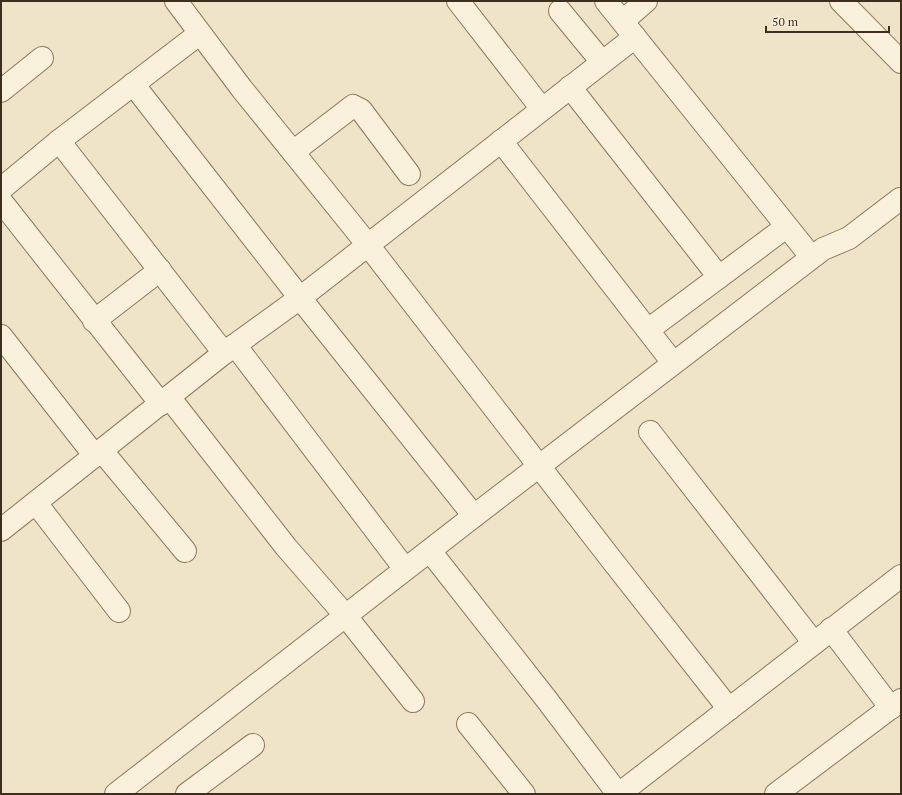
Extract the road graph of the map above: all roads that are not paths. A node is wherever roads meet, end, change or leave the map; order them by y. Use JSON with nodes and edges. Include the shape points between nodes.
{"nodes":[{"id":1,"x":176,"y":1,"type":"edge"},
{"id":2,"x":458,"y":1,"type":"edge"},
{"id":3,"x":606,"y":1,"type":"edge"},
{"id":4,"x":646,"y":1,"type":"edge"},
{"id":5,"x":841,"y":1,"type":"edge"},
{"id":6,"x":560,"y":11,"type":"dead end"},
{"id":7,"x":629,"y":29,"type":"junction"},
{"id":8,"x":199,"y":34,"type":"junction"},
{"id":9,"x":42,"y":58,"type":"dead end"},
{"id":10,"x":602,"y":62,"type":"junction"},
{"id":11,"x":901,"y":62,"type":"edge"},
{"id":12,"x":133,"y":84,"type":"junction"},
{"id":13,"x":570,"y":87,"type":"junction"},
{"id":14,"x":1,"y":91,"type":"edge"},
{"id":15,"x":542,"y":108,"type":"junction"},
{"id":16,"x":59,"y":141,"type":"junction"},
{"id":17,"x":501,"y":141,"type":"junction"},
{"id":18,"x":293,"y":152,"type":"junction"},
{"id":19,"x":409,"y":174,"type":"dead end"},
{"id":20,"x":1,"y":188,"type":"edge"},
{"id":21,"x":901,"y":199,"type":"edge"},
{"id":22,"x":1,"y":202,"type":"edge"},
{"id":23,"x":786,"y":227,"type":"junction"},
{"id":24,"x":368,"y":245,"type":"junction"},
{"id":25,"x":805,"y":249,"type":"dead end"},
{"id":26,"x":160,"y":270,"type":"junction"},
{"id":27,"x":719,"y":277,"type":"junction"},
{"id":28,"x":300,"y":298,"type":"junction"},
{"id":29,"x":94,"y":321,"type":"junction"},
{"id":30,"x":648,"y":330,"type":"junction"},
{"id":31,"x":1,"y":336,"type":"edge"},
{"id":32,"x":229,"y":349,"type":"junction"},
{"id":33,"x":667,"y":355,"type":"dead end"},
{"id":34,"x":165,"y":400,"type":"junction"},
{"id":35,"x":650,"y":432,"type":"dead end"},
{"id":36,"x":98,"y":453,"type":"junction"},
{"id":37,"x":541,"y":466,"type":"junction"},
{"id":38,"x":36,"y":503,"type":"junction"},
{"id":39,"x":474,"y":516,"type":"junction"},
{"id":40,"x":1,"y":530,"type":"edge"},
{"id":41,"x":185,"y":551,"type":"dead end"},
{"id":42,"x":430,"y":551,"type":"junction"},
{"id":43,"x":405,"y":569,"type":"junction"},
{"id":44,"x":901,"y":576,"type":"edge"},
{"id":45,"x":119,"y":611,"type":"dead end"},
{"id":46,"x":345,"y":615,"type":"junction"},
{"id":47,"x":831,"y":629,"type":"junction"},
{"id":48,"x":814,"y":642,"type":"junction"},
{"id":49,"x":413,"y":701,"type":"dead end"},
{"id":50,"x":896,"y":704,"type":"edge"},
{"id":51,"x":729,"y":709,"type":"junction"},
{"id":52,"x":468,"y":724,"type":"dead end"},
{"id":53,"x":253,"y":745,"type":"dead end"},
{"id":54,"x":116,"y":794,"type":"edge"},
{"id":55,"x":187,"y":794,"type":"edge"},
{"id":56,"x":524,"y":794,"type":"edge"},
{"id":57,"x":619,"y":794,"type":"edge"},
{"id":58,"x":776,"y":794,"type":"edge"}],
"edges":[{"from":1,"to":8,"type":"street"},
{"from":2,"to":15,"type":"street"},
{"from":3,"to":7,"type":"street"},
{"from":4,"to":7,"type":"street"},
{"from":5,"to":11,"type":"street"},
{"from":6,"to":10,"type":"street"},
{"from":7,"to":10,"type":"street"},
{"from":7,"to":23,"type":"street"},
{"from":8,"to":12,"type":"street"},
{"from":8,"to":18,"type":"street"},
{"from":9,"to":14,"type":"street"},
{"from":10,"to":13,"type":"street"},
{"from":12,"to":16,"type":"street"},
{"from":12,"to":28,"type":"street"},
{"from":13,"to":15,"type":"street"},
{"from":13,"to":27,"type":"street"},
{"from":15,"to":17,"type":"street"},
{"from":16,"to":20,"type":"street"},
{"from":16,"to":26,"type":"street"},
{"from":17,"to":24,"type":"street"},
{"from":17,"to":30,"type":"street"},
{"from":18,"to":19,"type":"street","via":[[353,106],[361,110]]},
{"from":18,"to":24,"type":"street"},
{"from":21,"to":37,"type":"street","via":[[849,238],[823,249]]},
{"from":22,"to":29,"type":"street"},
{"from":23,"to":25,"type":"street"},
{"from":23,"to":27,"type":"street"},
{"from":24,"to":28,"type":"street"},
{"from":24,"to":37,"type":"street"},
{"from":26,"to":29,"type":"street"},
{"from":26,"to":32,"type":"street"},
{"from":27,"to":30,"type":"street"},
{"from":28,"to":32,"type":"street"},
{"from":28,"to":39,"type":"street"},
{"from":29,"to":34,"type":"street"},
{"from":30,"to":33,"type":"street"},
{"from":31,"to":36,"type":"street"},
{"from":32,"to":34,"type":"street"},
{"from":32,"to":43,"type":"street"},
{"from":34,"to":36,"type":"street"},
{"from":34,"to":46,"type":"street"},
{"from":35,"to":48,"type":"street"},
{"from":36,"to":38,"type":"street"},
{"from":36,"to":41,"type":"street"},
{"from":37,"to":39,"type":"street"},
{"from":37,"to":51,"type":"street"},
{"from":38,"to":40,"type":"street"},
{"from":38,"to":45,"type":"street"},
{"from":39,"to":42,"type":"street"},
{"from":42,"to":43,"type":"street"},
{"from":42,"to":57,"type":"street"},
{"from":43,"to":46,"type":"street"},
{"from":44,"to":47,"type":"street"},
{"from":46,"to":49,"type":"street"},
{"from":46,"to":54,"type":"street"},
{"from":47,"to":48,"type":"street"},
{"from":47,"to":50,"type":"street"},
{"from":48,"to":51,"type":"street"},
{"from":50,"to":58,"type":"street"},
{"from":51,"to":57,"type":"street"},
{"from":52,"to":56,"type":"street"},
{"from":53,"to":55,"type":"street"}]}
